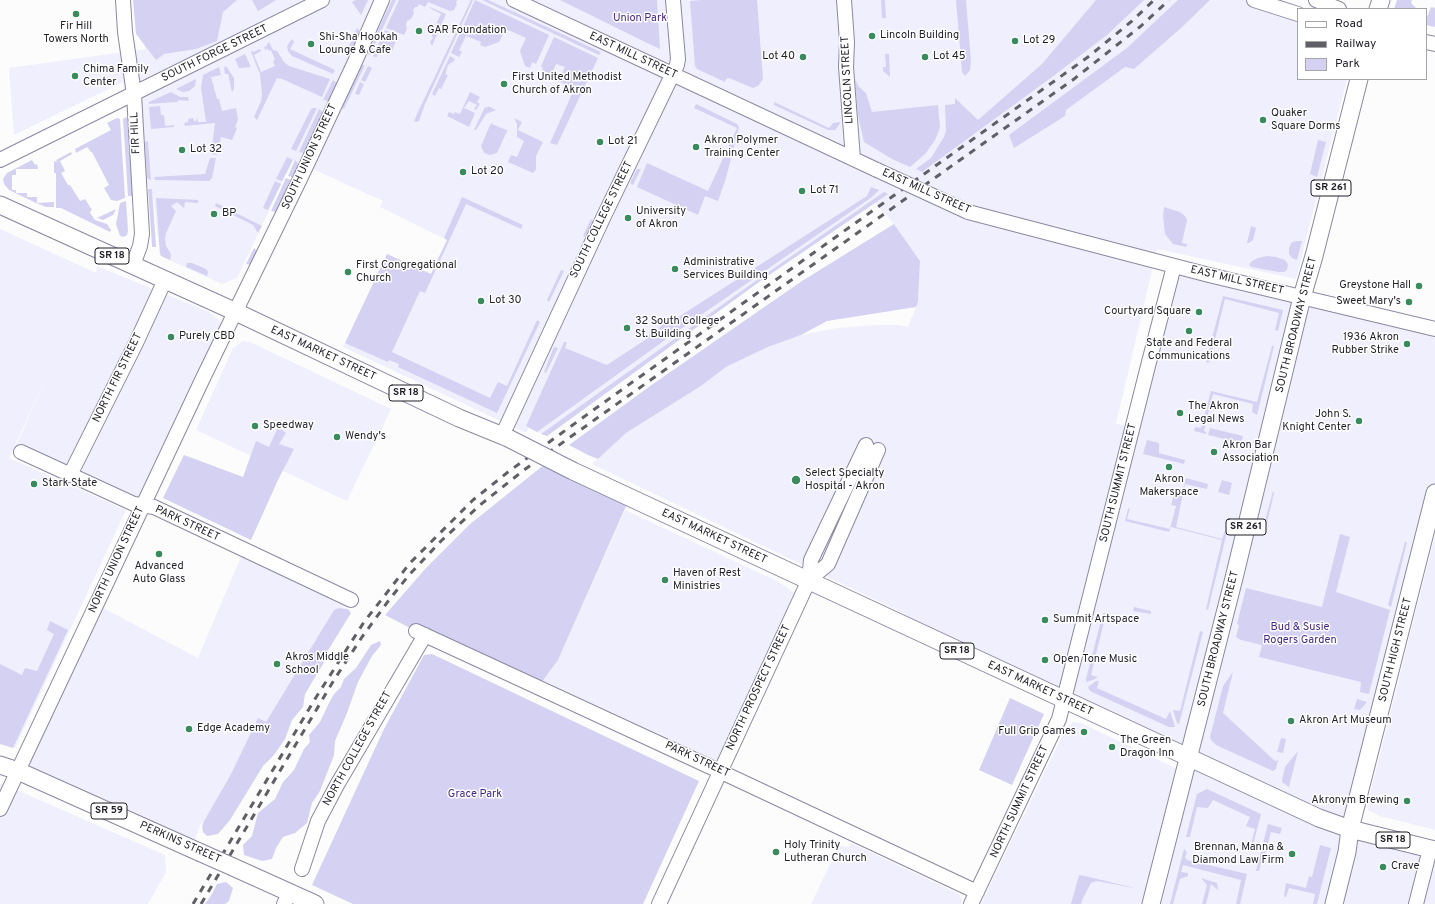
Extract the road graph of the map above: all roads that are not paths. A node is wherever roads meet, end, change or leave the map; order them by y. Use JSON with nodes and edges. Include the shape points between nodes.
{"nodes":[{"id":1,"x":124,"y":0,"type":"edge"},
{"id":2,"x":322,"y":0,"type":"edge"},
{"id":3,"x":382,"y":0,"type":"edge"},
{"id":4,"x":514,"y":0,"type":"edge"},
{"id":5,"x":673,"y":0,"type":"edge"},
{"id":6,"x":844,"y":0,"type":"edge"},
{"id":7,"x":1254,"y":0,"type":"edge"},
{"id":8,"x":1316,"y":0,"type":"edge"},
{"id":9,"x":1336,"y":8,"type":"edge"},
{"id":10,"x":1297,"y":14,"type":"edge"},
{"id":11,"x":673,"y":75,"type":"junction"},
{"id":12,"x":1359,"y":80,"type":"edge"},
{"id":13,"x":134,"y":94,"type":"junction"},
{"id":14,"x":853,"y":159,"type":"junction"},
{"id":15,"x":0,"y":160,"type":"edge"},
{"id":16,"x":0,"y":205,"type":"edge"},
{"id":17,"x":133,"y":265,"type":"junction"},
{"id":18,"x":1174,"y":266,"type":"junction"},
{"id":19,"x":165,"y":280,"type":"junction"},
{"id":20,"x":1302,"y":297,"type":"junction"},
{"id":21,"x":236,"y":312,"type":"junction"},
{"id":22,"x":1435,"y":329,"type":"edge"},
{"id":23,"x":505,"y":437,"type":"junction"},
{"id":24,"x":872,"y":447,"type":"dead end"},
{"id":25,"x":21,"y":452,"type":"dead end"},
{"id":26,"x":70,"y":475,"type":"junction"},
{"id":27,"x":1435,"y":493,"type":"edge"},
{"id":28,"x":143,"y":506,"type":"junction"},
{"id":29,"x":809,"y":580,"type":"junction"},
{"id":30,"x":351,"y":600,"type":"dead end"},
{"id":31,"x":420,"y":633,"type":"joint"},
{"id":32,"x":1064,"y":699,"type":"junction"},
{"id":33,"x":1189,"y":758,"type":"junction"},
{"id":34,"x":0,"y":766,"type":"edge"},
{"id":35,"x":18,"y":771,"type":"junction"},
{"id":36,"x":720,"y":772,"type":"junction"},
{"id":37,"x":0,"y":810,"type":"edge"},
{"id":38,"x":1350,"y":829,"type":"junction"},
{"id":39,"x":1432,"y":850,"type":"edge"},
{"id":40,"x":302,"y":869,"type":"dead end"},
{"id":41,"x":287,"y":898,"type":"edge"},
{"id":42,"x":974,"y":898,"type":"edge"},
{"id":43,"x":315,"y":904,"type":"edge"},
{"id":44,"x":659,"y":904,"type":"edge"},
{"id":45,"x":1151,"y":904,"type":"edge"},
{"id":46,"x":1334,"y":904,"type":"edge"},
{"id":47,"x":1416,"y":904,"type":"edge"}],
"edges":[{"from":1,"to":13,"type":"street","name":"FIR HILL","via":[[125,32]]},
{"from":2,"to":13,"type":"street","name":"SOUTH FORGE STREET"},
{"from":3,"to":21,"type":"street","name":"SOUTH UNION STREET","via":[[317,144]]},
{"from":4,"to":11,"type":"street","name":"EAST MILL STREET"},
{"from":5,"to":11,"type":"street","name":"SOUTH COLLEGE STREET","via":[[678,59]]},
{"from":6,"to":14,"type":"street","name":"LINCOLN STREET"},
{"from":7,"to":10,"type":"street"},
{"from":8,"to":9,"type":"street"},
{"from":11,"to":14,"type":"street","name":"EAST MILL STREET"},
{"from":11,"to":23,"type":"street","name":"SOUTH COLLEGE STREET","via":[[604,216]]},
{"from":12,"to":20,"type":"main road","name":"SOUTH BROADWAY STREET","number":"SR 261"},
{"from":13,"to":15,"type":"street","name":"SOUTH FORGE STREET"},
{"from":13,"to":17,"type":"street","name":"FIR HILL","via":[[142,234]]},
{"from":14,"to":18,"type":"street","name":"EAST MILL STREET","bridge":true,"via":[[968,212]]},
{"from":16,"to":17,"type":"main road","name":"EAST MARKET STREET","number":"SR 18"},
{"from":17,"to":19,"type":"main road","name":"EAST MARKET STREET","number":"SR 18"},
{"from":18,"to":20,"type":"street","name":"EAST MILL STREET"},
{"from":18,"to":32,"type":"street","name":"SOUTH SUMMIT STREET"},
{"from":19,"to":21,"type":"main road","name":"EAST MARKET STREET","number":"SR 18"},
{"from":19,"to":26,"type":"street","name":"NORTH FIR STREET"},
{"from":20,"to":22,"type":"street","name":"EAST MILL STREET"},
{"from":20,"to":33,"type":"main road","name":"SOUTH BROADWAY STREET","number":"SR 261"},
{"from":21,"to":23,"type":"main road","name":"EAST MARKET STREET","number":"SR 18","via":[[459,418]]},
{"from":21,"to":28,"type":"street","name":"NORTH UNION STREET"},
{"from":23,"to":29,"type":"main road","name":"EAST MARKET STREET","number":"SR 18","bridge":true,"via":[[573,472]]},
{"from":24,"to":29,"type":"street","name":"NORTH PROSPECT STREET","via":[[811,560]]},
{"from":25,"to":26,"type":"street","name":"PARK STREET"},
{"from":26,"to":28,"type":"street","name":"PARK STREET"},
{"from":27,"to":38,"type":"main road","name":"SOUTH HIGH STREET"},
{"from":28,"to":30,"type":"street","name":"PARK STREET","via":[[154,508]]},
{"from":28,"to":35,"type":"street","name":"NORTH UNION STREET"},
{"from":29,"to":32,"type":"main road","name":"EAST MARKET STREET","number":"SR 18"},
{"from":29,"to":36,"type":"street","name":"NORTH PROSPECT STREET"},
{"from":31,"to":36,"type":"street","name":"PARK STREET"},
{"from":31,"to":40,"type":"street","name":"NORTH COLLEGE STREET","via":[[318,821]]},
{"from":32,"to":33,"type":"main road","name":"EAST MARKET STREET","number":"SR 18"},
{"from":32,"to":42,"type":"street","name":"NORTH SUMMIT STREET","via":[[1059,719]]},
{"from":33,"to":38,"type":"main road","name":"EAST MARKET STREET","number":"SR 18","via":[[1301,810]]},
{"from":33,"to":45,"type":"main road","number":"SR 261"},
{"from":34,"to":35,"type":"main road","name":"PERKINS STREET","number":"SR 59"},
{"from":35,"to":37,"type":"street","name":"NORTH UNION STREET"},
{"from":35,"to":41,"type":"main road","name":"PERKINS STREET","number":"SR 59","bridge":true,"via":[[233,867]]},
{"from":36,"to":42,"type":"street","name":"PARK STREET","via":[[888,849]]},
{"from":36,"to":44,"type":"street","name":"NORTH PROSPECT STREET"},
{"from":38,"to":39,"type":"main road","name":"EAST MARKET STREET","number":"SR 18"},
{"from":38,"to":46,"type":"main road","name":"SOUTH HIGH STREET"},
{"from":39,"to":47,"type":"street"},
{"from":41,"to":43,"type":"main road","name":"PERKINS STREET","number":"SR 59"}]}
